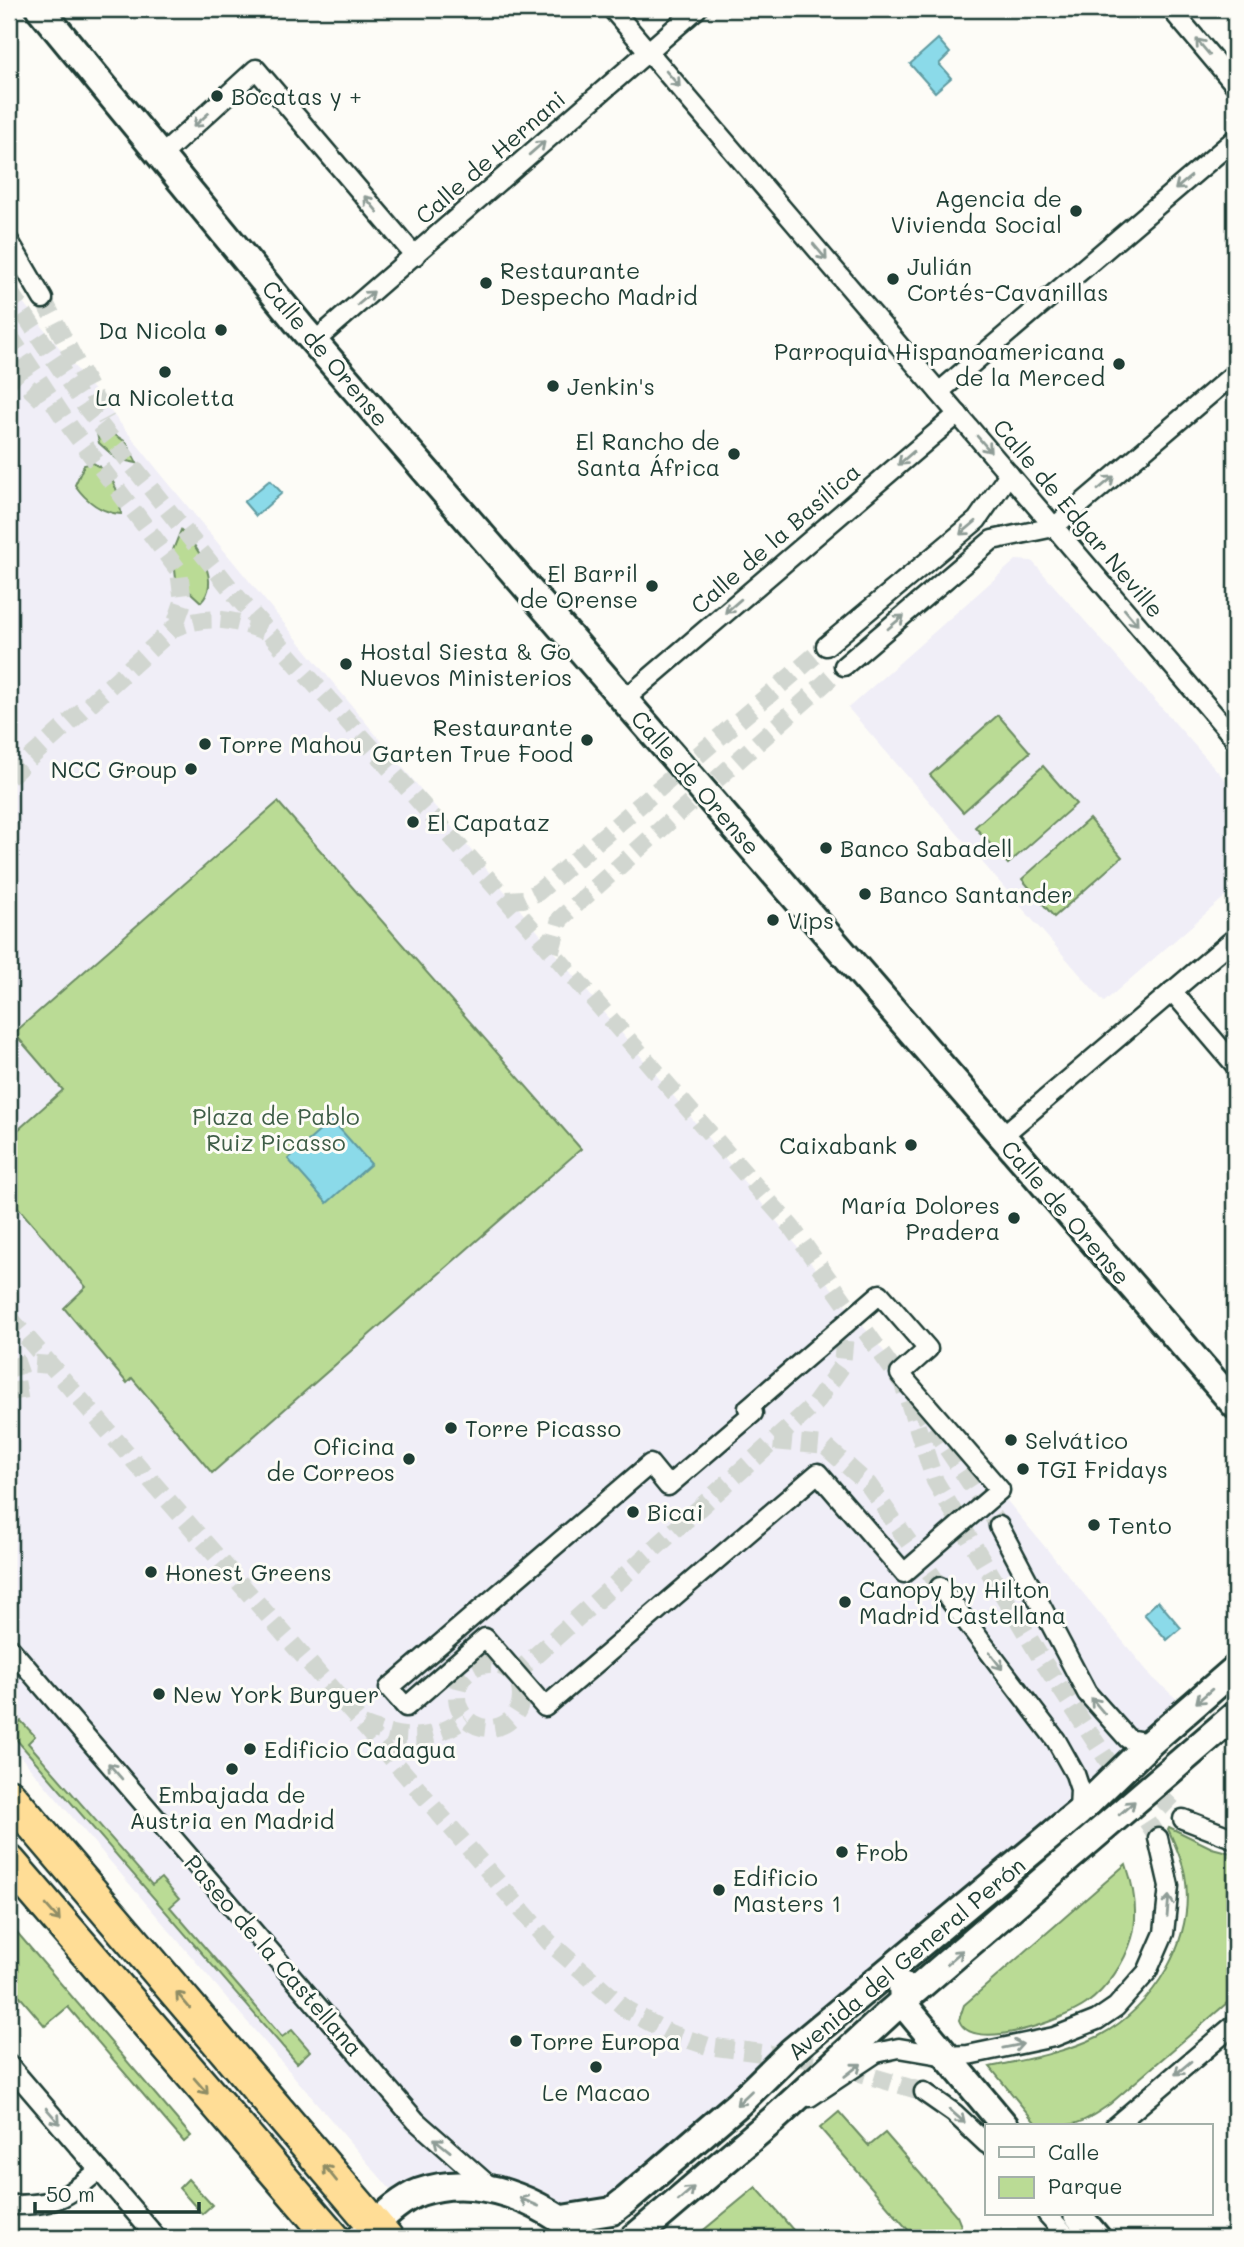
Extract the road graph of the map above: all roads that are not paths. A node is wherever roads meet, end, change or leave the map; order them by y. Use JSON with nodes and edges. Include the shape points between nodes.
{"nodes":[{"id":1,"x":40,"y":9,"type":"edge"},
{"id":2,"x":612,"y":9,"type":"edge"},
{"id":3,"x":697,"y":9,"type":"edge"},
{"id":4,"x":1171,"y":9,"type":"edge"},
{"id":5,"x":648,"y":51,"type":"junction"},
{"id":6,"x":1235,"y":85,"type":"edge"},
{"id":7,"x":1235,"y":139,"type":"edge"},
{"id":8,"x":161,"y":156,"type":"junction"},
{"id":9,"x":9,"y":241,"type":"edge"},
{"id":10,"x":415,"y":256,"type":"junction"},
{"id":11,"x":43,"y":299,"type":"tunnel mouth"},
{"id":12,"x":314,"y":342,"type":"junction"},
{"id":13,"x":1235,"y":373,"type":"edge"},
{"id":14,"x":939,"y":392,"type":"junction"},
{"id":15,"x":958,"y":414,"type":"junction"},
{"id":16,"x":1009,"y":474,"type":"junction"},
{"id":17,"x":1054,"y":527,"type":"junction"},
{"id":18,"x":826,"y":646,"type":"tunnel mouth"},
{"id":19,"x":844,"y":666,"type":"tunnel mouth"},
{"id":20,"x":625,"y":699,"type":"junction"},
{"id":21,"x":1235,"y":739,"type":"edge"},
{"id":22,"x":1235,"y":938,"type":"edge"},
{"id":23,"x":1172,"y":991,"type":"junction"},
{"id":24,"x":1235,"y":1065,"type":"edge"},
{"id":25,"x":1001,"y":1137,"type":"junction"},
{"id":26,"x":1235,"y":1405,"type":"edge"},
{"id":27,"x":818,"y":1472,"type":"joint"},
{"id":28,"x":999,"y":1526,"type":"tunnel mouth"},
{"id":29,"x":940,"y":1587,"type":"tunnel mouth"},
{"id":30,"x":9,"y":1647,"type":"edge"},
{"id":31,"x":1235,"y":1668,"type":"edge"},
{"id":32,"x":1235,"y":1715,"type":"edge"},
{"id":33,"x":1150,"y":1742,"type":"junction"},
{"id":34,"x":10,"y":1795,"type":"edge"},
{"id":35,"x":1079,"y":1812,"type":"junction"},
{"id":36,"x":1183,"y":1819,"type":"tunnel mouth"},
{"id":37,"x":1158,"y":1838,"type":"tunnel mouth"},
{"id":38,"x":1235,"y":1839,"type":"edge"},
{"id":39,"x":9,"y":1862,"type":"edge"},
{"id":40,"x":970,"y":1901,"type":"junction"},
{"id":41,"x":903,"y":2001,"type":"junction"},
{"id":42,"x":1235,"y":2024,"type":"edge"},
{"id":43,"x":946,"y":2056,"type":"junction"},
{"id":44,"x":9,"y":2065,"type":"edge"},
{"id":45,"x":924,"y":2092,"type":"tunnel mouth"},
{"id":46,"x":774,"y":2119,"type":"junction"},
{"id":47,"x":1003,"y":2124,"type":"edge"},
{"id":48,"x":1117,"y":2124,"type":"edge"},
{"id":49,"x":985,"y":2142,"type":"edge"},
{"id":50,"x":99,"y":2170,"type":"junction"},
{"id":51,"x":494,"y":2190,"type":"junction"},
{"id":52,"x":9,"y":2205,"type":"edge"},
{"id":53,"x":1049,"y":2216,"type":"edge"},
{"id":54,"x":1079,"y":2216,"type":"edge"},
{"id":55,"x":562,"y":2219,"type":"junction"},
{"id":56,"x":373,"y":2234,"type":"edge"},
{"id":57,"x":156,"y":2238,"type":"edge"},
{"id":58,"x":332,"y":2238,"type":"edge"},
{"id":59,"x":584,"y":2238,"type":"edge"},
{"id":60,"x":635,"y":2238,"type":"edge"},
{"id":61,"x":1069,"y":2238,"type":"edge"},
{"id":62,"x":1097,"y":2238,"type":"edge"}],
"edges":[{"from":1,"to":8,"type":"street","name":"Calle de Orense"},
{"from":2,"to":5,"type":"street","name":"Calle de Edgar Neville"},
{"from":3,"to":5,"type":"street","name":"Calle de Hernani"},
{"from":6,"to":4,"type":"street","one_way":true},
{"from":10,"to":5,"type":"street","name":"Calle de Hernani","one_way":true},
{"from":5,"to":14,"type":"street","name":"Calle de Edgar Neville","one_way":true},
{"from":7,"to":14,"type":"street","one_way":true},
{"from":10,"to":8,"type":"street","one_way":true,"via":[[256,69]]},
{"from":8,"to":12,"type":"street","name":"Calle de Orense"},
{"from":9,"to":11,"type":"street"},
{"from":12,"to":10,"type":"street","name":"Calle de Hernani","one_way":true},
{"from":12,"to":20,"type":"street","name":"Calle de Orense"},
{"from":17,"to":13,"type":"street","one_way":true},
{"from":14,"to":15,"type":"street","name":"Calle de Edgar Neville"},
{"from":15,"to":16,"type":"street","name":"Calle de Edgar Neville","one_way":true},
{"from":15,"to":20,"type":"street","name":"Calle de la Basílica","one_way":true},
{"from":16,"to":17,"type":"street","name":"Calle de Edgar Neville"},
{"from":16,"to":18,"type":"street","one_way":true,"via":[[977,520]]},
{"from":19,"to":17,"type":"street","one_way":true,"via":[[992,540]]},
{"from":17,"to":21,"type":"street","name":"Calle de Edgar Neville","one_way":true},
{"from":20,"to":25,"type":"street","name":"Calle de Orense"},
{"from":22,"to":23,"type":"street"},
{"from":23,"to":24,"type":"street"},
{"from":23,"to":25,"type":"street"},
{"from":25,"to":26,"type":"street","name":"Calle de Orense"},
{"from":27,"to":27,"type":"street","via":[[904,1573],[1000,1490],[900,1374],[928,1349],[880,1294],[748,1408],[753,1413],[668,1486],[650,1464],[389,1688],[406,1707],[485,1638],[545,1707]]},
{"from":33,"to":28,"type":"street","one_way":true,"via":[[1128,1739],[1087,1693]]},
{"from":29,"to":35,"type":"street","one_way":true,"via":[[1056,1740],[1075,1774]]},
{"from":51,"to":30,"type":"street","name":"Paseo de la Castellana","one_way":true,"via":[[416,2120]]},
{"from":31,"to":33,"type":"street","name":"Avenida del General Perón","one_way":true},
{"from":41,"to":32,"type":"street","name":"Avenida del General Perón","one_way":true},
{"from":33,"to":35,"type":"street","name":"Avenida del General Perón"},
{"from":56,"to":34,"type":"highway","one_way":true},
{"from":35,"to":40,"type":"street","name":"Avenida del General Perón"},
{"from":36,"to":38,"type":"street"},
{"from":43,"to":37,"type":"street","name":"Avenida del General Perón","one_way":true,"via":[[1054,2037],[1077,2030],[1116,2007],[1147,1972],[1164,1933],[1169,1886]]},
{"from":39,"to":58,"type":"highway","one_way":true},
{"from":40,"to":41,"type":"street","via":[[906,1972]]},
{"from":40,"to":55,"type":"street","name":"Avenida del General Perón","one_way":true,"via":[[612,2211]]},
{"from":41,"to":43,"type":"street"},
{"from":41,"to":46,"type":"street","name":"Avenida del General Perón"},
{"from":42,"to":48,"type":"street","one_way":true},
{"from":46,"to":43,"type":"street","name":"Avenida del General Perón","one_way":true,"via":[[876,2053],[899,2048]]},
{"from":43,"to":47,"type":"street"},
{"from":44,"to":50,"type":"street","one_way":true},
{"from":45,"to":49,"type":"street","one_way":true},
{"from":60,"to":46,"type":"street","name":"Avenida del General Perón","one_way":true},
{"from":50,"to":52,"type":"street","via":[[79,2188],[47,2205]]},
{"from":50,"to":57,"type":"street"},
{"from":55,"to":51,"type":"street","one_way":true,"via":[[529,2201]]},
{"from":51,"to":56,"type":"street","via":[[457,2187],[419,2192]]},
{"from":53,"to":61,"type":"street"},
{"from":54,"to":62,"type":"street"},
{"from":55,"to":59,"type":"street"}]}
